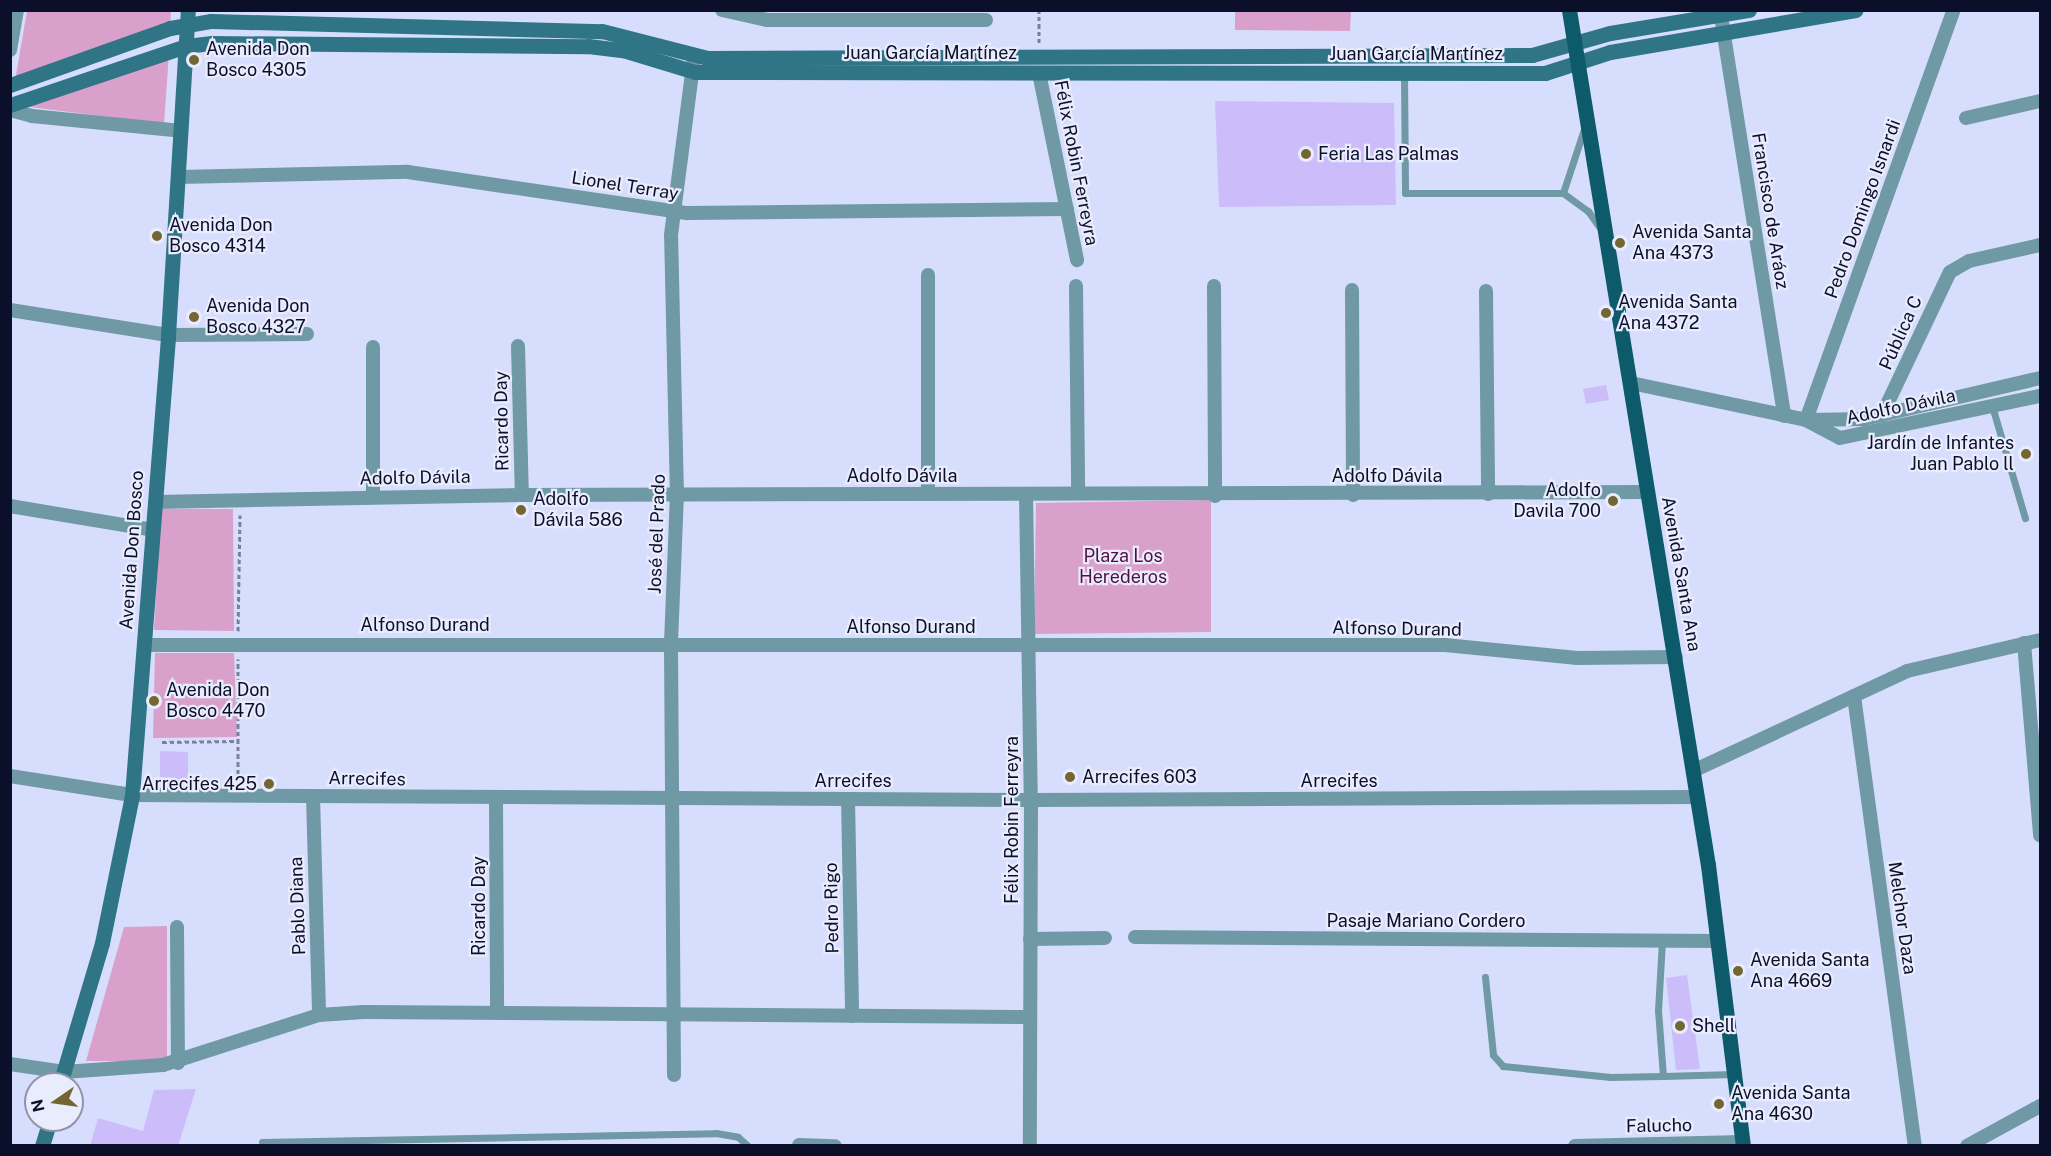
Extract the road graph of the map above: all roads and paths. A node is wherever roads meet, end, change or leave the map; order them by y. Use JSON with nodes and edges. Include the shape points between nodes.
{"nodes":[{"id":1,"x":17,"y":10,"type":"edge"},
{"id":2,"x":722,"y":10,"type":"edge"},
{"id":3,"x":1040,"y":10,"type":"edge"},
{"id":4,"x":1569,"y":10,"type":"edge"},
{"id":5,"x":1749,"y":10,"type":"edge"},
{"id":6,"x":1855,"y":10,"type":"edge"},
{"id":7,"x":1954,"y":10,"type":"edge"},
{"id":8,"x":1720,"y":13,"type":"edge"},
{"id":9,"x":188,"y":17,"type":"edge"},
{"id":10,"x":986,"y":20,"type":"dead end"},
{"id":11,"x":1724,"y":34,"type":"junction"},
{"id":12,"x":1574,"y":43,"type":"junction"},
{"id":13,"x":186,"y":46,"type":"junction"},
{"id":14,"x":10,"y":50,"type":"edge"},
{"id":15,"x":1039,"y":57,"type":"junction"},
{"id":16,"x":694,"y":64,"type":"junction"},
{"id":17,"x":1578,"y":65,"type":"junction"},
{"id":18,"x":1040,"y":73,"type":"junction"},
{"id":19,"x":1404,"y":74,"type":"junction"},
{"id":20,"x":10,"y":85,"type":"edge"},
{"id":21,"x":2040,"y":101,"type":"edge"},
{"id":22,"x":10,"y":105,"type":"edge"},
{"id":23,"x":10,"y":110,"type":"edge"},
{"id":24,"x":1587,"y":118,"type":"junction"},
{"id":25,"x":1966,"y":118,"type":"dead end"},
{"id":26,"x":181,"y":132,"type":"junction"},
{"id":27,"x":179,"y":177,"type":"junction"},
{"id":28,"x":1563,"y":193,"type":"junction"},
{"id":29,"x":1067,"y":209,"type":"junction"},
{"id":30,"x":674,"y":213,"type":"junction"},
{"id":31,"x":1608,"y":241,"type":"junction"},
{"id":32,"x":2040,"y":245,"type":"edge"},
{"id":33,"x":1077,"y":260,"type":"dead end"},
{"id":34,"x":928,"y":275,"type":"dead end"},
{"id":35,"x":1076,"y":286,"type":"dead end"},
{"id":36,"x":1214,"y":286,"type":"dead end"},
{"id":37,"x":1352,"y":290,"type":"dead end"},
{"id":38,"x":1486,"y":291,"type":"dead end"},
{"id":39,"x":10,"y":309,"type":"edge"},
{"id":40,"x":168,"y":334,"type":"junction"},
{"id":41,"x":307,"y":334,"type":"dead end"},
{"id":42,"x":518,"y":346,"type":"dead end"},
{"id":43,"x":373,"y":347,"type":"dead end"},
{"id":44,"x":2040,"y":378,"type":"edge"},
{"id":45,"x":1631,"y":383,"type":"junction"},
{"id":46,"x":2040,"y":396,"type":"edge"},
{"id":47,"x":1992,"y":406,"type":"junction"},
{"id":48,"x":1882,"y":415,"type":"junction"},
{"id":49,"x":1784,"y":416,"type":"junction"},
{"id":50,"x":1806,"y":420,"type":"junction"},
{"id":51,"x":1647,"y":492,"type":"junction"},
{"id":52,"x":1078,"y":493,"type":"junction"},
{"id":53,"x":928,"y":494,"type":"junction"},
{"id":54,"x":1026,"y":494,"type":"junction"},
{"id":55,"x":1488,"y":494,"type":"junction"},
{"id":56,"x":522,"y":495,"type":"junction"},
{"id":57,"x":1353,"y":495,"type":"junction"},
{"id":58,"x":373,"y":496,"type":"junction"},
{"id":59,"x":677,"y":496,"type":"junction"},
{"id":60,"x":1215,"y":496,"type":"junction"},
{"id":61,"x":241,"y":500,"type":"junction"},
{"id":62,"x":156,"y":502,"type":"junction"},
{"id":63,"x":10,"y":506,"type":"edge"},
{"id":64,"x":2025,"y":518,"type":"dead end"},
{"id":65,"x":153,"y":530,"type":"junction"},
{"id":66,"x":2040,"y":640,"type":"edge"},
{"id":67,"x":238,"y":643,"type":"junction"},
{"id":68,"x":671,"y":643,"type":"junction"},
{"id":69,"x":2024,"y":643,"type":"junction"},
{"id":70,"x":145,"y":645,"type":"junction"},
{"id":71,"x":1028,"y":646,"type":"junction"},
{"id":72,"x":1676,"y":657,"type":"junction"},
{"id":73,"x":1854,"y":696,"type":"junction"},
{"id":74,"x":238,"y":741,"type":"junction"},
{"id":75,"x":162,"y":742,"type":"dead end"},
{"id":76,"x":1693,"y":771,"type":"junction"},
{"id":77,"x":10,"y":776,"type":"edge"},
{"id":78,"x":132,"y":795,"type":"junction"},
{"id":79,"x":237,"y":795,"type":"junction"},
{"id":80,"x":313,"y":796,"type":"junction"},
{"id":81,"x":1697,"y":797,"type":"junction"},
{"id":82,"x":672,"y":798,"type":"junction"},
{"id":83,"x":496,"y":799,"type":"junction"},
{"id":84,"x":848,"y":799,"type":"junction"},
{"id":85,"x":1031,"y":800,"type":"junction"},
{"id":86,"x":2040,"y":835,"type":"edge"},
{"id":87,"x":177,"y":927,"type":"dead end"},
{"id":88,"x":1135,"y":937,"type":"dead end"},
{"id":89,"x":1106,"y":938,"type":"dead end"},
{"id":90,"x":1030,"y":939,"type":"junction"},
{"id":91,"x":1662,"y":940,"type":"junction"},
{"id":92,"x":1718,"y":940,"type":"junction"},
{"id":93,"x":1485,"y":977,"type":"dead end"},
{"id":94,"x":497,"y":1013,"type":"junction"},
{"id":95,"x":674,"y":1015,"type":"junction"},
{"id":96,"x":319,"y":1016,"type":"junction"},
{"id":97,"x":852,"y":1016,"type":"junction"},
{"id":98,"x":1030,"y":1017,"type":"junction"},
{"id":99,"x":177,"y":1063,"type":"junction"},
{"id":100,"x":10,"y":1064,"type":"edge"},
{"id":101,"x":40,"y":1072,"type":"edge"},
{"id":102,"x":64,"y":1072,"type":"edge"},
{"id":103,"x":1734,"y":1074,"type":"junction"},
{"id":104,"x":84,"y":1075,"type":"edge"},
{"id":105,"x":674,"y":1075,"type":"dead end"},
{"id":106,"x":1663,"y":1076,"type":"junction"},
{"id":107,"x":2040,"y":1106,"type":"edge"},
{"id":108,"x":262,"y":1142,"type":"dead end"},
{"id":109,"x":1743,"y":1144,"type":"edge"},
{"id":110,"x":799,"y":1145,"type":"edge"},
{"id":111,"x":748,"y":1146,"type":"edge"},
{"id":112,"x":835,"y":1146,"type":"edge"},
{"id":113,"x":1030,"y":1146,"type":"edge"},
{"id":114,"x":1575,"y":1146,"type":"edge"},
{"id":115,"x":1915,"y":1146,"type":"edge"},
{"id":116,"x":1967,"y":1146,"type":"edge"}],
"edges":[{"from":1,"to":14,"type":"street"},
{"from":2,"to":10,"type":"street","via":[[767,20]]},
{"from":3,"to":15,"type":"path"},
{"from":4,"to":12,"type":"main road","name":"Avenida Santa Ana"},
{"from":5,"to":8,"type":"main road","name":"Juan García Martínez"},
{"from":6,"to":11,"type":"main road","name":"Juan García Martínez"},
{"from":7,"to":50,"type":"street","name":"Pedro Domingo Isnardi"},
{"from":8,"to":11,"type":"street","name":"Francisco de Aráoz"},
{"from":8,"to":12,"type":"main road","name":"Juan García Martínez"},
{"from":9,"to":13,"type":"main road","name":"Avenida Don Bosco"},
{"from":9,"to":16,"type":"main road","name":"Juan García Martínez","via":[[602,31]]},
{"from":9,"to":20,"type":"main road","name":"Juan García Martínez"},
{"from":11,"to":17,"type":"main road","name":"Juan García Martínez","via":[[1610,52]]},
{"from":11,"to":49,"type":"street","name":"Francisco de Aráoz"},
{"from":12,"to":15,"type":"main road","name":"Juan García Martínez","via":[[1532,55]]},
{"from":12,"to":17,"type":"main road","name":"Avenida Santa Ana"},
{"from":13,"to":16,"type":"main road","name":"Juan García Martínez","via":[[588,46]]},
{"from":13,"to":22,"type":"main road","name":"Juan García Martínez"},
{"from":13,"to":26,"type":"main road","name":"Avenida Don Bosco"},
{"from":15,"to":16,"type":"main road","name":"Juan García Martínez"},
{"from":16,"to":18,"type":"main road","name":"Juan García Martínez"},
{"from":16,"to":30,"type":"street","name":"José del Prado"},
{"from":17,"to":19,"type":"main road","name":"Juan García Martínez","via":[[1545,73]]},
{"from":17,"to":24,"type":"main road","name":"Avenida Santa Ana"},
{"from":18,"to":19,"type":"main road","name":"Juan García Martínez"},
{"from":18,"to":29,"type":"street","name":"Félix Robin Ferreyra"},
{"from":19,"to":28,"type":"lane","via":[[1405,193]]},
{"from":21,"to":25,"type":"street"},
{"from":23,"to":26,"type":"street","via":[[32,116]]},
{"from":24,"to":28,"type":"lane"},
{"from":24,"to":31,"type":"main road","name":"Avenida Santa Ana"},
{"from":26,"to":27,"type":"main road","name":"Avenida Don Bosco"},
{"from":27,"to":30,"type":"street","name":"Lionel Terray","via":[[408,172]]},
{"from":27,"to":40,"type":"main road","name":"Avenida Don Bosco"},
{"from":28,"to":31,"type":"lane","via":[[1588,211]]},
{"from":29,"to":30,"type":"street","name":"Lionel Terray"},
{"from":29,"to":33,"type":"street","name":"Félix Robin Ferreyra"},
{"from":30,"to":59,"type":"street","name":"José del Prado"},
{"from":31,"to":45,"type":"main road","name":"Avenida Santa Ana"},
{"from":32,"to":48,"type":"street","name":"Pública C","via":[[1956,267],[1944,279]]},
{"from":34,"to":53,"type":"street"},
{"from":35,"to":52,"type":"street"},
{"from":36,"to":60,"type":"street"},
{"from":37,"to":57,"type":"street"},
{"from":38,"to":55,"type":"street"},
{"from":39,"to":40,"type":"street"},
{"from":40,"to":41,"type":"street"},
{"from":40,"to":62,"type":"main road","name":"Avenida Don Bosco"},
{"from":42,"to":56,"type":"street","name":"Ricardo Day"},
{"from":43,"to":58,"type":"street"},
{"from":44,"to":48,"type":"street"},
{"from":45,"to":49,"type":"street","name":"Adolfo Dávila"},
{"from":45,"to":51,"type":"main road","name":"Avenida Santa Ana"},
{"from":46,"to":47,"type":"street","name":"Adolfo Dávila"},
{"from":47,"to":50,"type":"street","name":"Adolfo Dávila","via":[[1850,438],[1840,438]]},
{"from":47,"to":64,"type":"lane"},
{"from":48,"to":50,"type":"street"},
{"from":49,"to":50,"type":"street","name":"Adolfo Dávila"},
{"from":51,"to":55,"type":"street","name":"Adolfo Dávila"},
{"from":51,"to":72,"type":"main road","name":"Avenida Santa Ana"},
{"from":52,"to":54,"type":"street","name":"Adolfo Dávila"},
{"from":52,"to":60,"type":"street","name":"Adolfo Dávila"},
{"from":53,"to":54,"type":"street","name":"Adolfo Dávila"},
{"from":53,"to":59,"type":"street","name":"Adolfo Dávila"},
{"from":54,"to":71,"type":"street","name":"Félix Robin Ferreyra"},
{"from":55,"to":57,"type":"street","name":"Adolfo Dávila"},
{"from":56,"to":58,"type":"street","name":"Adolfo Dávila"},
{"from":56,"to":59,"type":"street","name":"Adolfo Dávila"},
{"from":57,"to":60,"type":"street","name":"Adolfo Dávila"},
{"from":58,"to":61,"type":"street","name":"Adolfo Dávila"},
{"from":59,"to":68,"type":"street","name":"José del Prado"},
{"from":61,"to":62,"type":"street","name":"Adolfo Dávila"},
{"from":61,"to":67,"type":"path"},
{"from":62,"to":65,"type":"main road","name":"Avenida Don Bosco"},
{"from":63,"to":65,"type":"street"},
{"from":65,"to":70,"type":"main road","name":"Avenida Don Bosco"},
{"from":66,"to":69,"type":"street"},
{"from":67,"to":68,"type":"street","name":"Alfonso Durand"},
{"from":67,"to":70,"type":"street","name":"Alfonso Durand"},
{"from":67,"to":74,"type":"path"},
{"from":68,"to":71,"type":"street","name":"Alfonso Durand"},
{"from":68,"to":82,"type":"street","name":"José del Prado"},
{"from":69,"to":73,"type":"street","via":[[1920,667]]},
{"from":69,"to":86,"type":"street"},
{"from":70,"to":78,"type":"main road","name":"Avenida Don Bosco"},
{"from":71,"to":72,"type":"street","name":"Alfonso Durand","via":[[1445,645],[1577,658]]},
{"from":71,"to":85,"type":"street","name":"Félix Robin Ferreyra"},
{"from":72,"to":76,"type":"main road","name":"Avenida Santa Ana"},
{"from":73,"to":76,"type":"street"},
{"from":73,"to":115,"type":"street","name":"Melchor Daza"},
{"from":74,"to":75,"type":"path"},
{"from":74,"to":79,"type":"path"},
{"from":76,"to":81,"type":"main road","name":"Avenida Santa Ana"},
{"from":77,"to":78,"type":"street","name":"Arrecifes"},
{"from":78,"to":79,"type":"street","name":"Arrecifes"},
{"from":78,"to":102,"type":"main road","name":"Avenida Don Bosco","via":[[104,933]]},
{"from":79,"to":80,"type":"street","name":"Arrecifes"},
{"from":80,"to":83,"type":"street","name":"Arrecifes"},
{"from":80,"to":96,"type":"street","name":"Pablo Diana"},
{"from":81,"to":85,"type":"street","name":"Arrecifes"},
{"from":81,"to":92,"type":"main road","name":"Avenida Santa Ana"},
{"from":82,"to":83,"type":"street","name":"Arrecifes"},
{"from":82,"to":84,"type":"street","name":"Arrecifes"},
{"from":82,"to":95,"type":"street","name":"José del Prado"},
{"from":83,"to":94,"type":"street","name":"Ricardo Day"},
{"from":84,"to":85,"type":"street","name":"Arrecifes"},
{"from":84,"to":97,"type":"street","name":"Pedro Rigo"},
{"from":85,"to":90,"type":"street","name":"Félix Robin Ferreyra"},
{"from":87,"to":99,"type":"street"},
{"from":88,"to":91,"type":"street","name":"Pasaje Mariano Cordero"},
{"from":89,"to":90,"type":"street"},
{"from":90,"to":98,"type":"street","name":"Félix Robin Ferreyra"},
{"from":91,"to":92,"type":"street","name":"Pasaje Mariano Cordero"},
{"from":91,"to":106,"type":"lane","via":[[1658,1010]]},
{"from":92,"to":103,"type":"main road","name":"Avenida Santa Ana"},
{"from":93,"to":106,"type":"lane","via":[[1493,1055],[1503,1066],[1610,1077]]},
{"from":94,"to":95,"type":"street"},
{"from":94,"to":96,"type":"street"},
{"from":95,"to":97,"type":"street"},
{"from":95,"to":105,"type":"street","name":"José del Prado"},
{"from":96,"to":99,"type":"street"},
{"from":97,"to":98,"type":"street"},
{"from":98,"to":113,"type":"street","name":"Félix Robin Ferreyra"},
{"from":99,"to":104,"type":"street"},
{"from":100,"to":101,"type":"street"},
{"from":103,"to":106,"type":"lane","via":[[1679,1079]]},
{"from":103,"to":109,"type":"main road","name":"Avenida Santa Ana"},
{"from":107,"to":116,"type":"street"},
{"from":108,"to":111,"type":"lane","via":[[716,1133],[738,1137]]},
{"from":109,"to":114,"type":"street","name":"Falucho"},
{"from":110,"to":112,"type":"street"}]}
